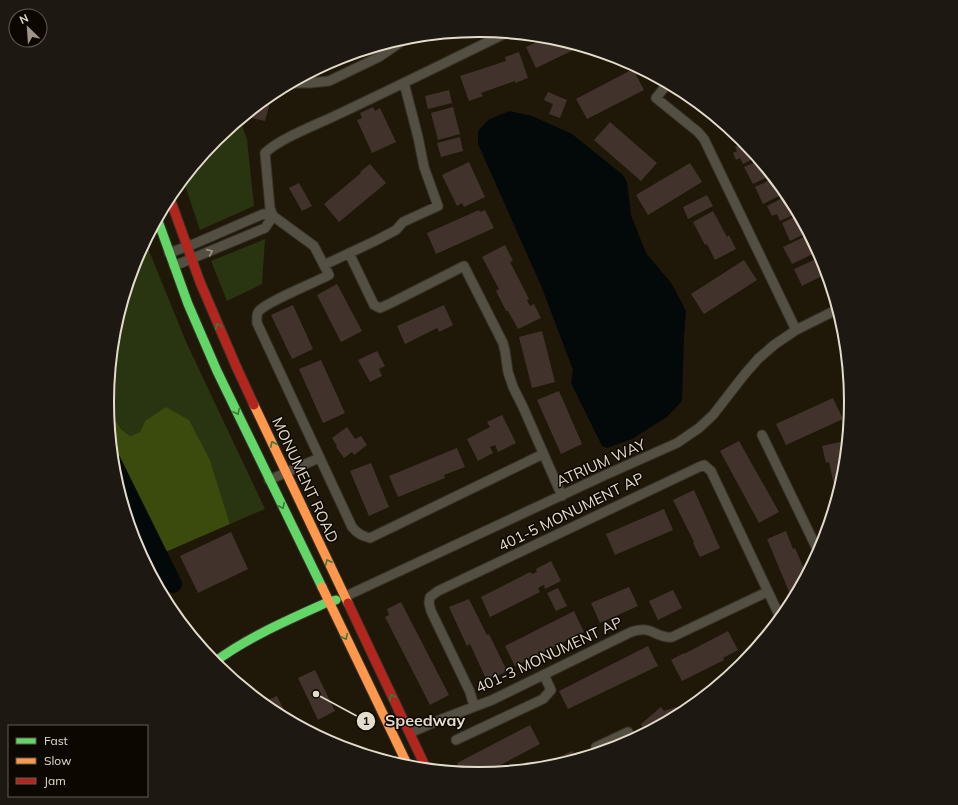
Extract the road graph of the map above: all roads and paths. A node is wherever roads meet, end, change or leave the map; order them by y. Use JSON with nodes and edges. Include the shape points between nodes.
{"nodes":[{"id":1,"x":496,"y":38,"type":"edge"},
{"id":2,"x":393,"y":47,"type":"edge"},
{"id":3,"x":404,"y":83,"type":"junction"},
{"id":4,"x":301,"y":84,"type":"edge"},
{"id":5,"x":664,"y":88,"type":"edge"},
{"id":6,"x":172,"y":204,"type":"edge"},
{"id":7,"x":273,"y":216,"type":"junction"},
{"id":8,"x":159,"y":225,"type":"edge"},
{"id":9,"x":229,"y":229,"type":"junction"},
{"id":10,"x":234,"y":241,"type":"junction"},
{"id":11,"x":187,"y":246,"type":"junction"},
{"id":12,"x":169,"y":252,"type":"junction"},
{"id":13,"x":349,"y":253,"type":"junction"},
{"id":14,"x":192,"y":259,"type":"junction"},
{"id":15,"x":324,"y":265,"type":"junction"},
{"id":16,"x":174,"y":266,"type":"junction"},
{"id":17,"x":833,"y":312,"type":"edge"},
{"id":18,"x":796,"y":330,"type":"junction"},
{"id":19,"x":762,"y":435,"type":"dead end"},
{"id":20,"x":543,"y":454,"type":"junction"},
{"id":21,"x":318,"y":458,"type":"junction"},
{"id":22,"x":286,"y":473,"type":"junction"},
{"id":23,"x":270,"y":480,"type":"junction"},
{"id":24,"x":562,"y":496,"type":"junction"},
{"id":25,"x":815,"y":546,"type":"edge"},
{"id":26,"x":767,"y":592,"type":"junction"},
{"id":27,"x":344,"y":597,"type":"junction"},
{"id":28,"x":328,"y":602,"type":"junction"},
{"id":29,"x":778,"y":613,"type":"edge"},
{"id":30,"x":219,"y":659,"type":"edge"},
{"id":31,"x":544,"y":675,"type":"junction"},
{"id":32,"x":474,"y":706,"type":"junction"},
{"id":33,"x":410,"y":733,"type":"junction"},
{"id":34,"x":629,"y":735,"type":"edge"},
{"id":35,"x":456,"y":740,"type":"dead end"},
{"id":36,"x":597,"y":749,"type":"edge"},
{"id":37,"x":404,"y":760,"type":"edge"},
{"id":38,"x":424,"y":764,"type":"edge"}],
"edges":[{"from":1,"to":3,"type":"street"},
{"from":2,"to":4,"type":"street","via":[[379,57],[329,81]]},
{"from":3,"to":7,"type":"street","via":[[265,153]]},
{"from":3,"to":13,"type":"street","via":[[424,167],[438,206],[403,222],[396,230]]},
{"from":5,"to":18,"type":"street","via":[[656,98],[704,139]]},
{"from":6,"to":11,"type":"main road","name":"MONUMENT ROAD"},
{"from":7,"to":9,"type":"street","via":[[263,214]]},
{"from":7,"to":10,"type":"street","via":[[265,228]]},
{"from":7,"to":15,"type":"street","via":[[314,246]]},
{"from":8,"to":12,"type":"main road","name":"MONUMENT ROAD"},
{"from":9,"to":10,"type":"street"},
{"from":9,"to":11,"type":"street"},
{"from":14,"to":10,"type":"street","one_way":true},
{"from":11,"to":12,"type":"street"},
{"from":11,"to":14,"type":"main road","name":"MONUMENT ROAD"},
{"from":12,"to":16,"type":"main road","name":"MONUMENT ROAD"},
{"from":13,"to":15,"type":"street"},
{"from":13,"to":20,"type":"street","via":[[374,305],[380,308],[464,266],[503,343],[513,387]]},
{"from":14,"to":16,"type":"street"},
{"from":22,"to":14,"type":"main road","name":"MONUMENT ROAD","one_way":true,"via":[[215,320]]},
{"from":15,"to":21,"type":"street","via":[[329,275],[268,304],[256,317]]},
{"from":16,"to":23,"type":"main road","name":"MONUMENT ROAD","one_way":true,"via":[[217,371]]},
{"from":17,"to":18,"type":"street","name":"ATRIUM WAY"},
{"from":18,"to":24,"type":"street","name":"ATRIUM WAY","via":[[758,359],[714,415],[678,443]]},
{"from":19,"to":25,"type":"street"},
{"from":20,"to":21,"type":"street","via":[[370,538],[358,534],[352,527]]},
{"from":20,"to":24,"type":"street"},
{"from":21,"to":22,"type":"street"},
{"from":22,"to":23,"type":"street"},
{"from":27,"to":22,"type":"main road","name":"MONUMENT ROAD","one_way":true},
{"from":23,"to":28,"type":"main road","name":"MONUMENT ROAD","one_way":true},
{"from":24,"to":27,"type":"street","name":"ATRIUM WAY"},
{"from":26,"to":29,"type":"street"},
{"from":26,"to":31,"type":"street","name":"401-3 MONUMENT AP","via":[[672,637],[666,638],[640,628]]},
{"from":26,"to":32,"type":"street","name":"401-5 MONUMENT AP","via":[[711,471],[704,465],[699,466],[430,597],[431,611],[470,692]]},
{"from":27,"to":28,"type":"main road"},
{"from":33,"to":27,"type":"main road","name":"MONUMENT ROAD","one_way":true},
{"from":28,"to":30,"type":"main road","via":[[254,637]]},
{"from":28,"to":37,"type":"main road","name":"MONUMENT ROAD","one_way":true},
{"from":31,"to":32,"type":"street","name":"401-3 MONUMENT AP"},
{"from":31,"to":35,"type":"street","via":[[550,690],[543,699]]},
{"from":32,"to":33,"type":"street","name":"401-3 MONUMENT AP"},
{"from":33,"to":38,"type":"main road","name":"MONUMENT ROAD"},
{"from":34,"to":36,"type":"street","via":[[628,732]]}]}
